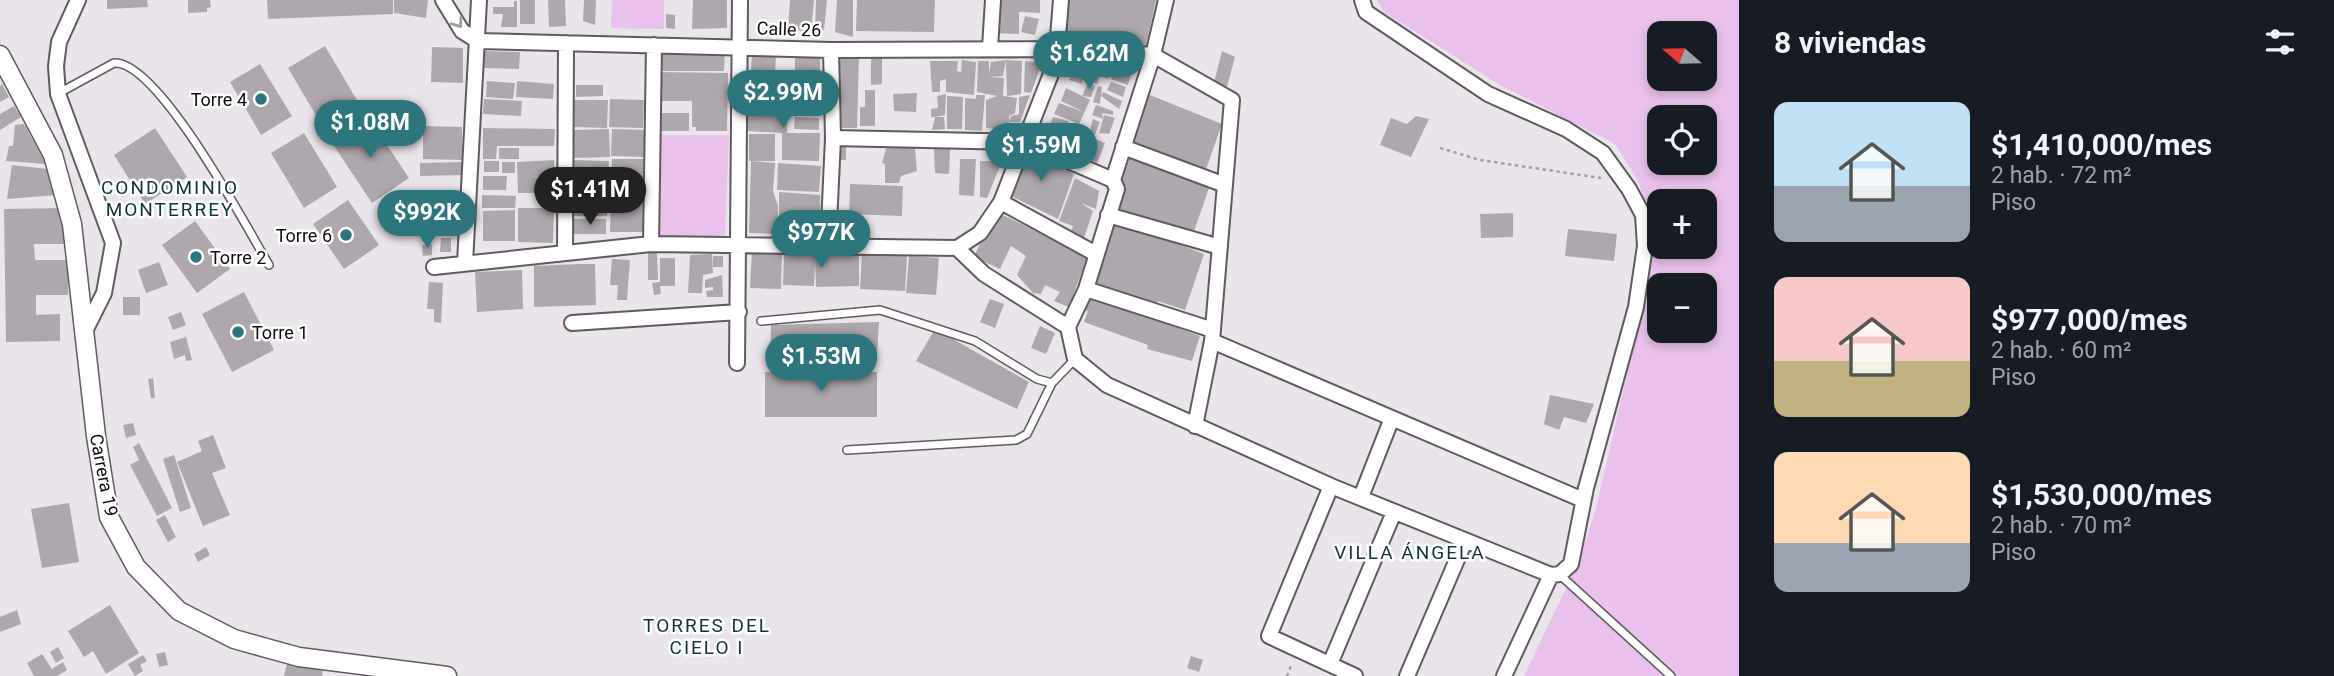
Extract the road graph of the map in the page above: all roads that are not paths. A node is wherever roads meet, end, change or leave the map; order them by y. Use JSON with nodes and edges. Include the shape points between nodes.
{"nodes":[{"id":1,"x":78,"y":0,"type":"edge"},
{"id":2,"x":443,"y":0,"type":"edge"},
{"id":3,"x":479,"y":0,"type":"edge"},
{"id":4,"x":740,"y":0,"type":"edge"},
{"id":5,"x":993,"y":0,"type":"edge"},
{"id":6,"x":1061,"y":0,"type":"edge"},
{"id":7,"x":1166,"y":0,"type":"edge"},
{"id":8,"x":1362,"y":0,"type":"edge"},
{"id":9,"x":478,"y":41,"type":"junction"},
{"id":10,"x":566,"y":43,"type":"junction"},
{"id":11,"x":654,"y":45,"type":"junction"},
{"id":12,"x":739,"y":47,"type":"junction"},
{"id":13,"x":990,"y":48,"type":"junction"},
{"id":14,"x":1059,"y":49,"type":"junction"},
{"id":15,"x":831,"y":50,"type":"junction"},
{"id":16,"x":0,"y":55,"type":"edge"},
{"id":17,"x":1153,"y":55,"type":"junction"},
{"id":18,"x":58,"y":94,"type":"junction"},
{"id":19,"x":833,"y":138,"type":"junction"},
{"id":20,"x":1024,"y":142,"type":"junction"},
{"id":21,"x":1123,"y":147,"type":"junction"},
{"id":22,"x":1113,"y":180,"type":"junction"},
{"id":23,"x":1225,"y":185,"type":"junction"},
{"id":24,"x":1001,"y":202,"type":"junction"},
{"id":25,"x":1108,"y":215,"type":"junction"},
{"id":26,"x":740,"y":243,"type":"junction"},
{"id":27,"x":651,"y":244,"type":"junction"},
{"id":28,"x":828,"y":246,"type":"junction"},
{"id":29,"x":1220,"y":247,"type":"junction"},
{"id":30,"x":957,"y":248,"type":"junction"},
{"id":31,"x":565,"y":253,"type":"junction"},
{"id":32,"x":1096,"y":254,"type":"junction"},
{"id":33,"x":465,"y":263,"type":"junction"},
{"id":34,"x":269,"y":265,"type":"dead end"},
{"id":35,"x":435,"y":267,"type":"dead end"},
{"id":36,"x":1086,"y":289,"type":"junction"},
{"id":37,"x":739,"y":312,"type":"junction"},
{"id":38,"x":761,"y":321,"type":"dead end"},
{"id":39,"x":572,"y":323,"type":"dead end"},
{"id":40,"x":1068,"y":327,"type":"junction"},
{"id":41,"x":85,"y":331,"type":"junction"},
{"id":42,"x":1213,"y":336,"type":"junction"},
{"id":43,"x":1075,"y":359,"type":"junction"},
{"id":44,"x":737,"y":363,"type":"dead end"},
{"id":45,"x":1052,"y":383,"type":"junction"},
{"id":46,"x":1392,"y":418,"type":"junction"},
{"id":47,"x":1195,"y":426,"type":"junction"},
{"id":48,"x":847,"y":450,"type":"dead end"},
{"id":49,"x":1331,"y":486,"type":"junction"},
{"id":50,"x":1361,"y":497,"type":"junction"},
{"id":51,"x":1583,"y":500,"type":"junction"},
{"id":52,"x":1394,"y":512,"type":"junction"},
{"id":53,"x":1465,"y":541,"type":"junction"},
{"id":54,"x":1555,"y":575,"type":"junction"},
{"id":55,"x":1330,"y":664,"type":"junction"},
{"id":56,"x":447,"y":676,"type":"edge"},
{"id":57,"x":1355,"y":676,"type":"edge"},
{"id":58,"x":1407,"y":676,"type":"edge"},
{"id":59,"x":1504,"y":676,"type":"edge"},
{"id":60,"x":1671,"y":676,"type":"edge"}],
"edges":[{"from":1,"to":18,"type":"street","via":[[60,42]]},
{"from":2,"to":9,"type":"street","one_way":true,"via":[[462,31]]},
{"from":3,"to":9,"type":"street"},
{"from":4,"to":12,"type":"street"},
{"from":5,"to":13,"type":"street"},
{"from":6,"to":14,"type":"street"},
{"from":7,"to":17,"type":"street"},
{"from":8,"to":51,"type":"street","via":[[1366,12],[1488,94],[1566,129],[1603,153],[1643,215],[1645,246],[1636,307]]},
{"from":9,"to":10,"type":"street","name":"Calle 26"},
{"from":9,"to":33,"type":"street"},
{"from":10,"to":11,"type":"street","name":"Calle 26"},
{"from":10,"to":31,"type":"street"},
{"from":11,"to":12,"type":"street","name":"Calle 26"},
{"from":11,"to":27,"type":"street"},
{"from":12,"to":15,"type":"street","name":"Calle 26"},
{"from":12,"to":26,"type":"street"},
{"from":13,"to":14,"type":"street","name":"Calle 26"},
{"from":13,"to":15,"type":"street","name":"Calle 26"},
{"from":14,"to":17,"type":"street","name":"Calle 26"},
{"from":14,"to":20,"type":"street"},
{"from":15,"to":19,"type":"street"},
{"from":16,"to":41,"type":"street","name":"Carrera 19","via":[[53,155],[72,224]]},
{"from":17,"to":21,"type":"street"},
{"from":17,"to":23,"type":"street","via":[[1231,100]]},
{"from":18,"to":34,"type":"lane","via":[[114,63],[130,67],[185,126]]},
{"from":18,"to":41,"type":"street","via":[[113,243],[104,293]]},
{"from":19,"to":20,"type":"street"},
{"from":19,"to":28,"type":"street"},
{"from":20,"to":22,"type":"street"},
{"from":20,"to":24,"type":"street"},
{"from":21,"to":22,"type":"street"},
{"from":21,"to":23,"type":"street"},
{"from":22,"to":25,"type":"street","via":[[1117,189]]},
{"from":23,"to":29,"type":"street"},
{"from":24,"to":30,"type":"street","via":[[980,233]]},
{"from":24,"to":32,"type":"street"},
{"from":25,"to":29,"type":"street"},
{"from":25,"to":32,"type":"street"},
{"from":26,"to":27,"type":"street"},
{"from":26,"to":28,"type":"street"},
{"from":26,"to":37,"type":"street"},
{"from":27,"to":31,"type":"street"},
{"from":28,"to":30,"type":"street"},
{"from":29,"to":42,"type":"street"},
{"from":30,"to":40,"type":"street","via":[[984,274]]},
{"from":31,"to":33,"type":"street"},
{"from":32,"to":36,"type":"street"},
{"from":33,"to":35,"type":"street"},
{"from":36,"to":40,"type":"street"},
{"from":36,"to":42,"type":"street"},
{"from":37,"to":39,"type":"street"},
{"from":37,"to":44,"type":"street"},
{"from":38,"to":45,"type":"lane","via":[[880,310],[975,341],[1037,379]]},
{"from":40,"to":43,"type":"street"},
{"from":41,"to":56,"type":"street","name":"Carrera 19","via":[[109,517],[136,567],[178,611],[234,639],[299,657]]},
{"from":42,"to":46,"type":"street"},
{"from":42,"to":47,"type":"street"},
{"from":43,"to":45,"type":"lane"},
{"from":43,"to":47,"type":"street","via":[[1107,385]]},
{"from":45,"to":48,"type":"lane","via":[[1027,434],[1016,440]]},
{"from":46,"to":50,"type":"street"},
{"from":46,"to":51,"type":"street"},
{"from":47,"to":49,"type":"street"},
{"from":49,"to":50,"type":"street"},
{"from":49,"to":55,"type":"street","via":[[1269,636]]},
{"from":50,"to":52,"type":"street"},
{"from":51,"to":54,"type":"street","via":[[1571,564]]},
{"from":52,"to":53,"type":"street"},
{"from":52,"to":55,"type":"street"},
{"from":53,"to":54,"type":"street"},
{"from":53,"to":58,"type":"street"},
{"from":54,"to":59,"type":"street"},
{"from":54,"to":60,"type":"lane"},
{"from":55,"to":57,"type":"street"}]}
